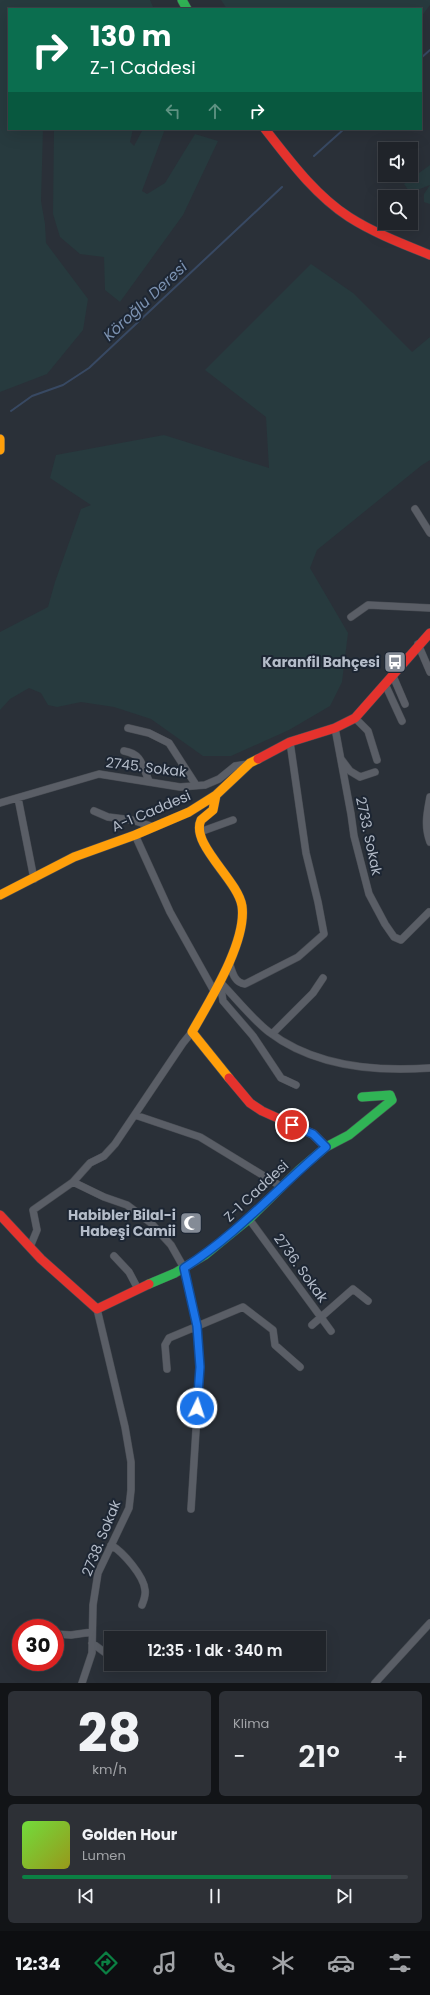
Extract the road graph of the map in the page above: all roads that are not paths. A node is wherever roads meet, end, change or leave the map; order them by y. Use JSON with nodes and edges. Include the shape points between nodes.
{"nodes":[{"id":1,"x":266,"y":130,"type":"edge"},
{"id":2,"x":430,"y":255,"type":"edge"},
{"id":3,"x":0,"y":439,"type":"edge"},
{"id":4,"x":0,"y":450,"type":"edge"},
{"id":5,"x":415,"y":509,"type":"dead end"},
{"id":6,"x":430,"y":533,"type":"edge"},
{"id":7,"x":430,"y":608,"type":"edge"},
{"id":8,"x":351,"y":617,"type":"dead end"},
{"id":9,"x":430,"y":633,"type":"edge"},
{"id":10,"x":418,"y":644,"type":"junction"},
{"id":11,"x":430,"y":672,"type":"edge"},
{"id":12,"x":392,"y":676,"type":"junction"},
{"id":13,"x":385,"y":684,"type":"junction"},
{"id":14,"x":405,"y":704,"type":"dead end"},
{"id":15,"x":355,"y":718,"type":"junction"},
{"id":16,"x":402,"y":721,"type":"dead end"},
{"id":17,"x":128,"y":728,"type":"dead end"},
{"id":18,"x":335,"y":728,"type":"junction"},
{"id":19,"x":290,"y":742,"type":"junction"},
{"id":20,"x":124,"y":751,"type":"dead end"},
{"id":21,"x":340,"y":757,"type":"junction"},
{"id":22,"x":377,"y":760,"type":"dead end"},
{"id":23,"x":250,"y":763,"type":"junction"},
{"id":24,"x":374,"y":772,"type":"dead end"},
{"id":25,"x":149,"y":781,"type":"junction"},
{"id":26,"x":196,"y":785,"type":"junction"},
{"id":27,"x":216,"y":795,"type":"junction"},
{"id":28,"x":430,"y":797,"type":"edge"},
{"id":29,"x":18,"y":798,"type":"junction"},
{"id":30,"x":0,"y":803,"type":"edge"},
{"id":31,"x":94,"y":811,"type":"dead end"},
{"id":32,"x":233,"y":820,"type":"dead end"},
{"id":33,"x":154,"y":827,"type":"junction"},
{"id":34,"x":200,"y":832,"type":"junction"},
{"id":35,"x":135,"y":835,"type":"junction"},
{"id":36,"x":430,"y":842,"type":"edge"},
{"id":37,"x":34,"y":879,"type":"junction"},
{"id":38,"x":0,"y":895,"type":"edge"},
{"id":39,"x":429,"y":912,"type":"dead end"},
{"id":40,"x":229,"y":961,"type":"junction"},
{"id":41,"x":323,"y":978,"type":"dead end"},
{"id":42,"x":220,"y":982,"type":"junction"},
{"id":43,"x":214,"y":992,"type":"junction"},
{"id":44,"x":192,"y":1032,"type":"junction"},
{"id":45,"x":272,"y":1034,"type":"junction"},
{"id":46,"x":430,"y":1068,"type":"edge"},
{"id":47,"x":296,"y":1085,"type":"dead end"},
{"id":48,"x":362,"y":1097,"type":"dead end"},
{"id":49,"x":134,"y":1115,"type":"junction"},
{"id":50,"x":326,"y":1147,"type":"junction"},
{"id":51,"x":73,"y":1182,"type":"junction"},
{"id":52,"x":282,"y":1187,"type":"junction"},
{"id":53,"x":0,"y":1215,"type":"edge"},
{"id":54,"x":249,"y":1219,"type":"junction"},
{"id":55,"x":30,"y":1247,"type":"junction"},
{"id":56,"x":114,"y":1256,"type":"dead end"},
{"id":57,"x":184,"y":1268,"type":"junction"},
{"id":58,"x":138,"y":1289,"type":"junction"},
{"id":59,"x":368,"y":1301,"type":"dead end"},
{"id":60,"x":97,"y":1308,"type":"junction"},
{"id":61,"x":321,"y":1318,"type":"junction"},
{"id":62,"x":312,"y":1325,"type":"dead end"},
{"id":63,"x":197,"y":1326,"type":"junction"},
{"id":64,"x":331,"y":1332,"type":"dead end"},
{"id":65,"x":300,"y":1367,"type":"dead end"},
{"id":66,"x":167,"y":1368,"type":"dead end"},
{"id":67,"x":191,"y":1510,"type":"dead end"},
{"id":68,"x":111,"y":1545,"type":"junction"},
{"id":69,"x":142,"y":1606,"type":"dead end"},
{"id":70,"x":430,"y":1624,"type":"edge"},
{"id":71,"x":92,"y":1632,"type":"junction"},
{"id":72,"x":64,"y":1635,"type":"edge"},
{"id":73,"x":92,"y":1644,"type":"junction"},
{"id":74,"x":104,"y":1652,"type":"edge"},
{"id":75,"x":82,"y":1683,"type":"edge"},
{"id":76,"x":375,"y":1683,"type":"edge"}],
"edges":[{"from":1,"to":2,"type":"street","via":[[311,185],[339,210],[370,228]]},
{"from":3,"to":4,"type":"street"},
{"from":5,"to":6,"type":"street"},
{"from":7,"to":8,"type":"street","via":[[368,605]]},
{"from":9,"to":10,"type":"street","name":"A-1 Caddesi"},
{"from":10,"to":11,"type":"street"},
{"from":10,"to":12,"type":"street","name":"A-1 Caddesi"},
{"from":12,"to":13,"type":"street","name":"A-1 Caddesi"},
{"from":12,"to":14,"type":"street"},
{"from":13,"to":15,"type":"street","name":"A-1 Caddesi"},
{"from":13,"to":16,"type":"street"},
{"from":15,"to":18,"type":"street","name":"A-1 Caddesi"},
{"from":15,"to":22,"type":"street","via":[[368,731]]},
{"from":17,"to":26,"type":"street","name":"2745. Sokak","via":[[149,733],[169,743]]},
{"from":18,"to":19,"type":"street","name":"A-1 Caddesi"},
{"from":18,"to":21,"type":"street","name":"2733. Sokak"},
{"from":19,"to":23,"type":"street","name":"A-1 Caddesi"},
{"from":19,"to":40,"type":"street","via":[[306,853],[324,934],[298,957],[245,984],[237,981]]},
{"from":20,"to":25,"type":"street","via":[[134,753],[138,757]]},
{"from":21,"to":24,"type":"street","via":[[350,771],[360,777]]},
{"from":21,"to":39,"type":"street","name":"2733. Sokak","via":[[354,836],[369,894],[385,924],[394,937],[400,940]]},
{"from":23,"to":26,"type":"street","name":"2745. Sokak","via":[[235,766],[210,783]]},
{"from":23,"to":27,"type":"street","name":"A-1 Caddesi"},
{"from":25,"to":26,"type":"street","name":"2745. Sokak","via":[[180,787]]},
{"from":25,"to":29,"type":"street","name":"2745. Sokak","via":[[99,774]]},
{"from":27,"to":33,"type":"street","name":"A-1 Caddesi","via":[[189,812]]},
{"from":27,"to":34,"type":"street","via":[[213,810],[200,824]]},
{"from":28,"to":36,"type":"street","via":[[426,833]]},
{"from":29,"to":30,"type":"street","name":"2745. Sokak"},
{"from":29,"to":37,"type":"street"},
{"from":31,"to":33,"type":"street","via":[[108,817],[132,820]]},
{"from":32,"to":34,"type":"street"},
{"from":33,"to":35,"type":"street","name":"A-1 Caddesi"},
{"from":34,"to":40,"type":"street","via":[[205,847],[231,882],[242,905],[240,931]]},
{"from":35,"to":37,"type":"street","name":"A-1 Caddesi","via":[[74,857]]},
{"from":35,"to":43,"type":"street","via":[[170,912]]},
{"from":37,"to":38,"type":"street","name":"A-1 Caddesi"},
{"from":40,"to":42,"type":"street"},
{"from":41,"to":45,"type":"street","via":[[313,993]]},
{"from":42,"to":43,"type":"street"},
{"from":42,"to":45,"type":"street"},
{"from":42,"to":47,"type":"street","via":[[223,1001],[257,1041],[274,1070],[281,1078]]},
{"from":43,"to":44,"type":"street"},
{"from":44,"to":49,"type":"street"},
{"from":44,"to":50,"type":"street","via":[[250,1103],[262,1112],[313,1134]]},
{"from":45,"to":46,"type":"street","via":[[296,1049],[328,1062],[394,1070]]},
{"from":48,"to":50,"type":"street","name":"Z-1 Caddesi","via":[[390,1095],[392,1100],[388,1106],[349,1135]]},
{"from":49,"to":51,"type":"street","via":[[115,1144],[104,1156],[90,1163]]},
{"from":49,"to":52,"type":"street","via":[[200,1136]]},
{"from":50,"to":52,"type":"street","name":"Z-1 Caddesi"},
{"from":51,"to":55,"type":"street","via":[[33,1210],[38,1230]]},
{"from":51,"to":57,"type":"street","via":[[104,1198],[127,1205],[152,1223],[171,1245]]},
{"from":52,"to":54,"type":"street","name":"Z-1 Caddesi"},
{"from":53,"to":55,"type":"street"},
{"from":54,"to":57,"type":"street","name":"Z-1 Caddesi","via":[[205,1255]]},
{"from":54,"to":61,"type":"street","name":"2736. Sokak"},
{"from":55,"to":60,"type":"street"},
{"from":56,"to":58,"type":"street","via":[[129,1272]]},
{"from":57,"to":58,"type":"street","name":"Z-1 Caddesi"},
{"from":57,"to":63,"type":"street"},
{"from":58,"to":60,"type":"street","name":"Z-1 Caddesi"},
{"from":59,"to":61,"type":"street","via":[[353,1289]]},
{"from":60,"to":68,"type":"street","name":"2738. Sokak","via":[[131,1462],[129,1508]]},
{"from":61,"to":62,"type":"street"},
{"from":61,"to":64,"type":"street","name":"2736. Sokak"},
{"from":63,"to":65,"type":"street","via":[[243,1307],[273,1330],[274,1345]]},
{"from":63,"to":66,"type":"street","via":[[166,1342]]},
{"from":63,"to":67,"type":"street","via":[[200,1367]]},
{"from":68,"to":69,"type":"street","via":[[130,1561],[144,1586],[145,1597]]},
{"from":68,"to":71,"type":"street","name":"2738. Sokak","via":[[98,1573]]},
{"from":70,"to":76,"type":"street"},
{"from":71,"to":72,"type":"street"},
{"from":71,"to":73,"type":"street","name":"2738. Sokak"},
{"from":73,"to":74,"type":"street"},
{"from":73,"to":75,"type":"street","name":"2738. Sokak","via":[[92,1653]]}]}
